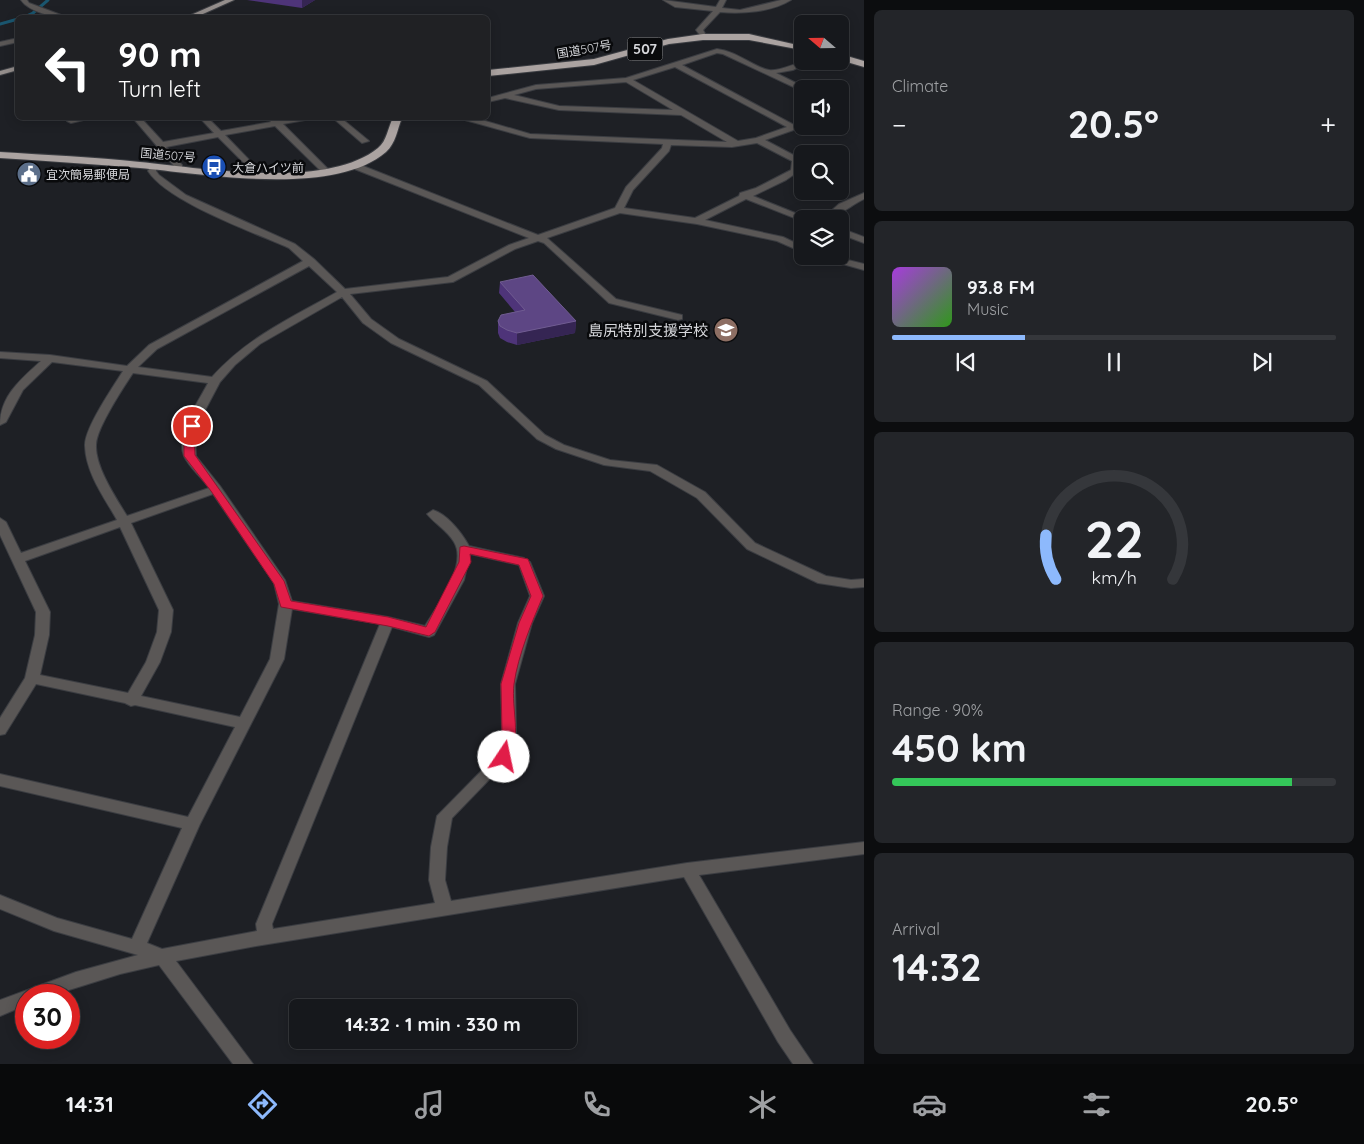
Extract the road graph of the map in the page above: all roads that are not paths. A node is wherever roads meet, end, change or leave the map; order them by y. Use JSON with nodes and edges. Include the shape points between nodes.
{"nodes":[{"id":1,"x":231,"y":0,"type":"edge"},
{"id":2,"x":666,"y":0,"type":"edge"},
{"id":3,"x":723,"y":0,"type":"edge"},
{"id":4,"x":788,"y":0,"type":"edge"},
{"id":5,"x":26,"y":2,"type":"edge"},
{"id":6,"x":718,"y":10,"type":"junction"},
{"id":7,"x":58,"y":15,"type":"edge"},
{"id":8,"x":194,"y":15,"type":"edge"},
{"id":9,"x":703,"y":36,"type":"junction"},
{"id":10,"x":15,"y":41,"type":"edge"},
{"id":11,"x":0,"y":44,"type":"edge"},
{"id":12,"x":794,"y":46,"type":"edge"},
{"id":13,"x":849,"y":60,"type":"edge"},
{"id":14,"x":675,"y":64,"type":"junction"},
{"id":15,"x":864,"y":64,"type":"edge"},
{"id":16,"x":794,"y":66,"type":"edge"},
{"id":17,"x":15,"y":69,"type":"edge"},
{"id":18,"x":770,"y":72,"type":"junction"},
{"id":19,"x":0,"y":73,"type":"edge"},
{"id":20,"x":490,"y":73,"type":"edge"},
{"id":21,"x":627,"y":80,"type":"junction"},
{"id":22,"x":794,"y":84,"type":"edge"},
{"id":23,"x":503,"y":95,"type":"junction"},
{"id":24,"x":490,"y":99,"type":"edge"},
{"id":25,"x":684,"y":113,"type":"junction"},
{"id":26,"x":139,"y":120,"type":"edge"},
{"id":27,"x":206,"y":120,"type":"edge"},
{"id":28,"x":274,"y":120,"type":"edge"},
{"id":29,"x":340,"y":120,"type":"edge"},
{"id":30,"x":396,"y":120,"type":"edge"},
{"id":31,"x":475,"y":120,"type":"edge"},
{"id":32,"x":794,"y":124,"type":"edge"},
{"id":33,"x":794,"y":127,"type":"edge"},
{"id":34,"x":220,"y":134,"type":"junction"},
{"id":35,"x":758,"y":140,"type":"junction"},
{"id":36,"x":365,"y":141,"type":"dead end"},
{"id":37,"x":668,"y":142,"type":"junction"},
{"id":38,"x":162,"y":144,"type":"junction"},
{"id":39,"x":736,"y":144,"type":"junction"},
{"id":40,"x":0,"y":154,"type":"edge"},
{"id":41,"x":355,"y":166,"type":"junction"},
{"id":42,"x":154,"y":167,"type":"junction"},
{"id":43,"x":178,"y":169,"type":"junction"},
{"id":44,"x":327,"y":172,"type":"junction"},
{"id":45,"x":249,"y":174,"type":"junction"},
{"id":46,"x":743,"y":195,"type":"junction"},
{"id":47,"x":864,"y":196,"type":"edge"},
{"id":48,"x":619,"y":210,"type":"junction"},
{"id":49,"x":837,"y":210,"type":"edge"},
{"id":50,"x":794,"y":214,"type":"edge"},
{"id":51,"x":697,"y":222,"type":"junction"},
{"id":52,"x":849,"y":234,"type":"edge"},
{"id":53,"x":538,"y":238,"type":"junction"},
{"id":54,"x":864,"y":240,"type":"edge"},
{"id":55,"x":794,"y":245,"type":"edge"},
{"id":56,"x":311,"y":261,"type":"junction"},
{"id":57,"x":849,"y":263,"type":"edge"},
{"id":58,"x":864,"y":267,"type":"edge"},
{"id":59,"x":343,"y":292,"type":"junction"},
{"id":60,"x":678,"y":317,"type":"dead end"},
{"id":61,"x":0,"y":355,"type":"edge"},
{"id":62,"x":50,"y":358,"type":"junction"},
{"id":63,"x":129,"y":370,"type":"junction"},
{"id":64,"x":215,"y":382,"type":"junction"},
{"id":65,"x":0,"y":422,"type":"edge"},
{"id":66,"x":216,"y":489,"type":"junction"},
{"id":67,"x":432,"y":514,"type":"dead end"},
{"id":68,"x":123,"y":520,"type":"junction"},
{"id":69,"x":0,"y":522,"type":"edge"},
{"id":70,"x":464,"y":550,"type":"junction"},
{"id":71,"x":17,"y":559,"type":"junction"},
{"id":72,"x":864,"y":583,"type":"edge"},
{"id":73,"x":286,"y":604,"type":"junction"},
{"id":74,"x":388,"y":622,"type":"junction"},
{"id":75,"x":32,"y":678,"type":"junction"},
{"id":76,"x":131,"y":700,"type":"junction"},
{"id":77,"x":3,"y":722,"type":"edge"},
{"id":78,"x":242,"y":723,"type":"junction"},
{"id":79,"x":0,"y":780,"type":"edge"},
{"id":80,"x":192,"y":824,"type":"junction"},
{"id":81,"x":864,"y":848,"type":"edge"},
{"id":82,"x":689,"y":871,"type":"junction"},
{"id":83,"x":0,"y":902,"type":"edge"},
{"id":84,"x":445,"y":909,"type":"junction"},
{"id":85,"x":266,"y":938,"type":"junction"},
{"id":86,"x":137,"y":947,"type":"junction"},
{"id":87,"x":163,"y":957,"type":"junction"},
{"id":88,"x":60,"y":984,"type":"edge"},
{"id":89,"x":15,"y":1002,"type":"edge"},
{"id":90,"x":0,"y":1008,"type":"edge"},
{"id":91,"x":244,"y":1064,"type":"edge"},
{"id":92,"x":804,"y":1064,"type":"edge"}],
"edges":[{"from":1,"to":8,"type":"main road"},
{"from":2,"to":6,"type":"street","via":[[675,5]]},
{"from":3,"to":6,"type":"street"},
{"from":4,"to":6,"type":"street","via":[[754,10]]},
{"from":5,"to":7,"type":"street"},
{"from":6,"to":9,"type":"street","via":[[699,30]]},
{"from":9,"to":12,"type":"highway","name":"国道507号","number":"507","via":[[749,37]]},
{"from":9,"to":20,"type":"highway","name":"国道507号","number":"507","via":[[594,62]]},
{"from":10,"to":11,"type":"street"},
{"from":13,"to":15,"type":"highway"},
{"from":14,"to":18,"type":"street","via":[[717,51]]},
{"from":14,"to":21,"type":"street"},
{"from":14,"to":32,"type":"street"},
{"from":16,"to":18,"type":"street"},
{"from":17,"to":19,"type":"main road"},
{"from":18,"to":22,"type":"street"},
{"from":21,"to":23,"type":"street","via":[[536,87]]},
{"from":21,"to":25,"type":"street"},
{"from":23,"to":24,"type":"street"},
{"from":23,"to":25,"type":"street","via":[[559,108]]},
{"from":25,"to":39,"type":"street"},
{"from":26,"to":38,"type":"street"},
{"from":27,"to":34,"type":"street"},
{"from":28,"to":34,"type":"street"},
{"from":28,"to":44,"type":"street"},
{"from":29,"to":36,"type":"street"},
{"from":30,"to":41,"type":"highway","name":"国道507号","via":[[388,144],[375,156]]},
{"from":31,"to":37,"type":"street","via":[[530,136]]},
{"from":33,"to":35,"type":"street"},
{"from":34,"to":38,"type":"street"},
{"from":34,"to":45,"type":"street","via":[[251,166]]},
{"from":35,"to":39,"type":"street"},
{"from":35,"to":46,"type":"street","via":[[796,160],[795,170]]},
{"from":37,"to":39,"type":"street"},
{"from":37,"to":48,"type":"street","via":[[666,149],[629,189]]},
{"from":38,"to":43,"type":"street"},
{"from":40,"to":42,"type":"highway","name":"国道507号"},
{"from":41,"to":44,"type":"highway","name":"国道507号"},
{"from":41,"to":53,"type":"street"},
{"from":42,"to":43,"type":"highway","name":"国道507号"},
{"from":42,"to":56,"type":"street","via":[[152,171],[156,177],[183,197],[292,246]]},
{"from":43,"to":45,"type":"highway","name":"国道507号"},
{"from":44,"to":45,"type":"highway","name":"国道507号"},
{"from":46,"to":50,"type":"street"},
{"from":46,"to":51,"type":"street"},
{"from":47,"to":49,"type":"street"},
{"from":48,"to":51,"type":"street"},
{"from":48,"to":53,"type":"street"},
{"from":51,"to":55,"type":"street","via":[[780,239]]},
{"from":52,"to":54,"type":"street"},
{"from":53,"to":59,"type":"street","via":[[512,247],[450,280]]},
{"from":53,"to":60,"type":"street","via":[[547,242],[613,301]]},
{"from":56,"to":59,"type":"street"},
{"from":56,"to":63,"type":"street","via":[[169,337]]},
{"from":57,"to":58,"type":"street"},
{"from":59,"to":64,"type":"street","via":[[256,342]]},
{"from":59,"to":72,"type":"street","via":[[367,321],[395,341],[483,383],[541,437],[608,463],[653,468],[701,495],[751,546],[823,580]]},
{"from":61,"to":62,"type":"street"},
{"from":62,"to":63,"type":"street"},
{"from":62,"to":65,"type":"street","via":[[18,388]]},
{"from":63,"to":64,"type":"street"},
{"from":63,"to":68,"type":"street","via":[[101,416],[90,445],[98,477]]},
{"from":64,"to":66,"type":"street","via":[[196,416],[189,437],[190,456]]},
{"from":66,"to":68,"type":"street"},
{"from":66,"to":73,"type":"street","via":[[280,584]]},
{"from":67,"to":70,"type":"street","via":[[447,526]]},
{"from":68,"to":71,"type":"street"},
{"from":68,"to":76,"type":"street","via":[[166,610],[164,632],[154,662]]},
{"from":69,"to":71,"type":"street"},
{"from":70,"to":74,"type":"street","via":[[465,562],[429,632]]},
{"from":70,"to":84,"type":"street","via":[[524,562],[537,596],[525,623],[508,684],[509,732],[504,757],[445,816],[439,847],[438,880]]},
{"from":71,"to":75,"type":"street","via":[[43,612],[42,635]]},
{"from":73,"to":74,"type":"street"},
{"from":73,"to":78,"type":"street","via":[[277,659]]},
{"from":74,"to":85,"type":"street","via":[[264,924]]},
{"from":75,"to":76,"type":"street"},
{"from":75,"to":77,"type":"street"},
{"from":76,"to":78,"type":"street"},
{"from":78,"to":80,"type":"street"},
{"from":79,"to":80,"type":"street"},
{"from":80,"to":86,"type":"street"},
{"from":81,"to":82,"type":"street","via":[[766,858]]},
{"from":82,"to":84,"type":"street"},
{"from":82,"to":92,"type":"street","via":[[784,1036]]},
{"from":83,"to":86,"type":"street","via":[[54,924]]},
{"from":84,"to":85,"type":"street"},
{"from":85,"to":87,"type":"street"},
{"from":86,"to":87,"type":"street"},
{"from":87,"to":88,"type":"street"},
{"from":87,"to":91,"type":"street"},
{"from":89,"to":90,"type":"street"}]}
